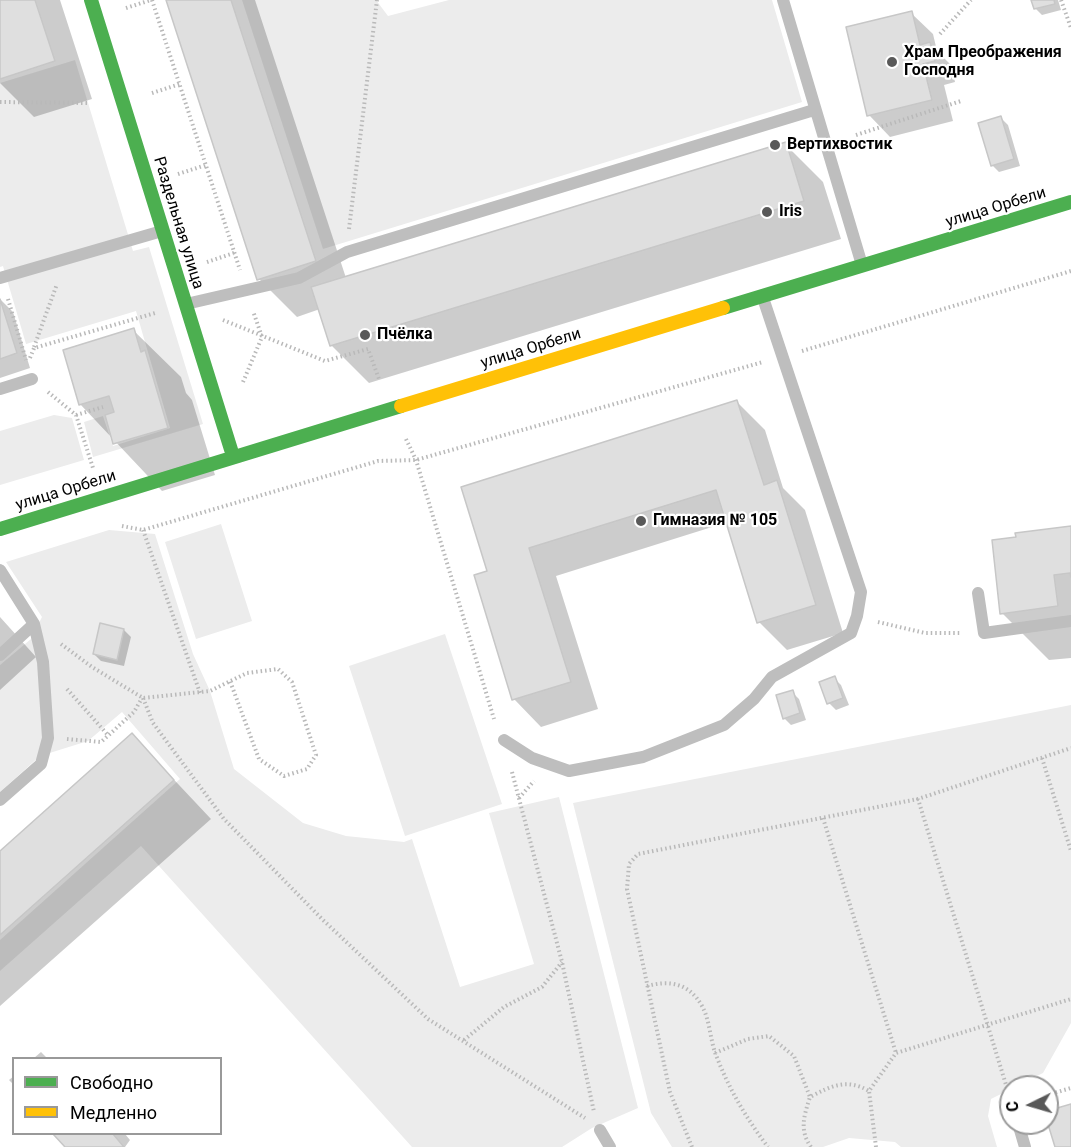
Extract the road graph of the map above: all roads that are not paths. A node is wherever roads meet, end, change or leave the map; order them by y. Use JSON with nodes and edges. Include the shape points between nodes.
{"nodes":[{"id":1,"x":91,"y":0,"type":"edge"},
{"id":2,"x":783,"y":0,"type":"edge"},
{"id":3,"x":814,"y":110,"type":"junction"},
{"id":4,"x":1071,"y":202,"type":"edge"},
{"id":5,"x":163,"y":231,"type":"junction"},
{"id":6,"x":862,"y":266,"type":"junction"},
{"id":7,"x":1,"y":278,"type":"edge"},
{"id":8,"x":762,"y":297,"type":"junction"},
{"id":9,"x":185,"y":304,"type":"junction"},
{"id":10,"x":32,"y":380,"type":"road end"},
{"id":11,"x":0,"y":389,"type":"edge"},
{"id":12,"x":233,"y":456,"type":"junction"},
{"id":13,"x":0,"y":529,"type":"edge"},
{"id":14,"x":0,"y":570,"type":"edge"},
{"id":15,"x":978,"y":593,"type":"dead end"},
{"id":16,"x":1071,"y":621,"type":"edge"},
{"id":17,"x":34,"y":624,"type":"junction"},
{"id":18,"x":0,"y":655,"type":"edge"},
{"id":19,"x":504,"y":740,"type":"road end"},
{"id":20,"x":0,"y":800,"type":"edge"},
{"id":21,"x":600,"y":1130,"type":"road end"},
{"id":22,"x":610,"y":1147,"type":"edge"}],
"edges":[{"from":1,"to":5,"type":"street","name":"Раздельная улица"},
{"from":2,"to":3,"type":"lane"},
{"from":3,"to":6,"type":"lane"},
{"from":3,"to":9,"type":"lane","via":[[346,252],[299,278]]},
{"from":4,"to":6,"type":"street","name":"улица Орбели"},
{"from":5,"to":7,"type":"lane"},
{"from":5,"to":9,"type":"street","name":"Раздельная улица"},
{"from":6,"to":8,"type":"street","name":"улица Орбели"},
{"from":8,"to":12,"type":"street","name":"улица Орбели"},
{"from":8,"to":19,"type":"lane","via":[[861,592],[851,633],[772,677],[724,725],[643,756],[569,771],[532,758]]},
{"from":9,"to":12,"type":"street","name":"Раздельная улица"},
{"from":10,"to":11,"type":"lane"},
{"from":12,"to":13,"type":"street","name":"улица Орбели"},
{"from":14,"to":17,"type":"lane"},
{"from":15,"to":16,"type":"lane","via":[[984,633]]},
{"from":17,"to":18,"type":"lane"},
{"from":17,"to":20,"type":"lane","via":[[43,662],[48,738],[40,764]]},
{"from":21,"to":22,"type":"lane"}]}
